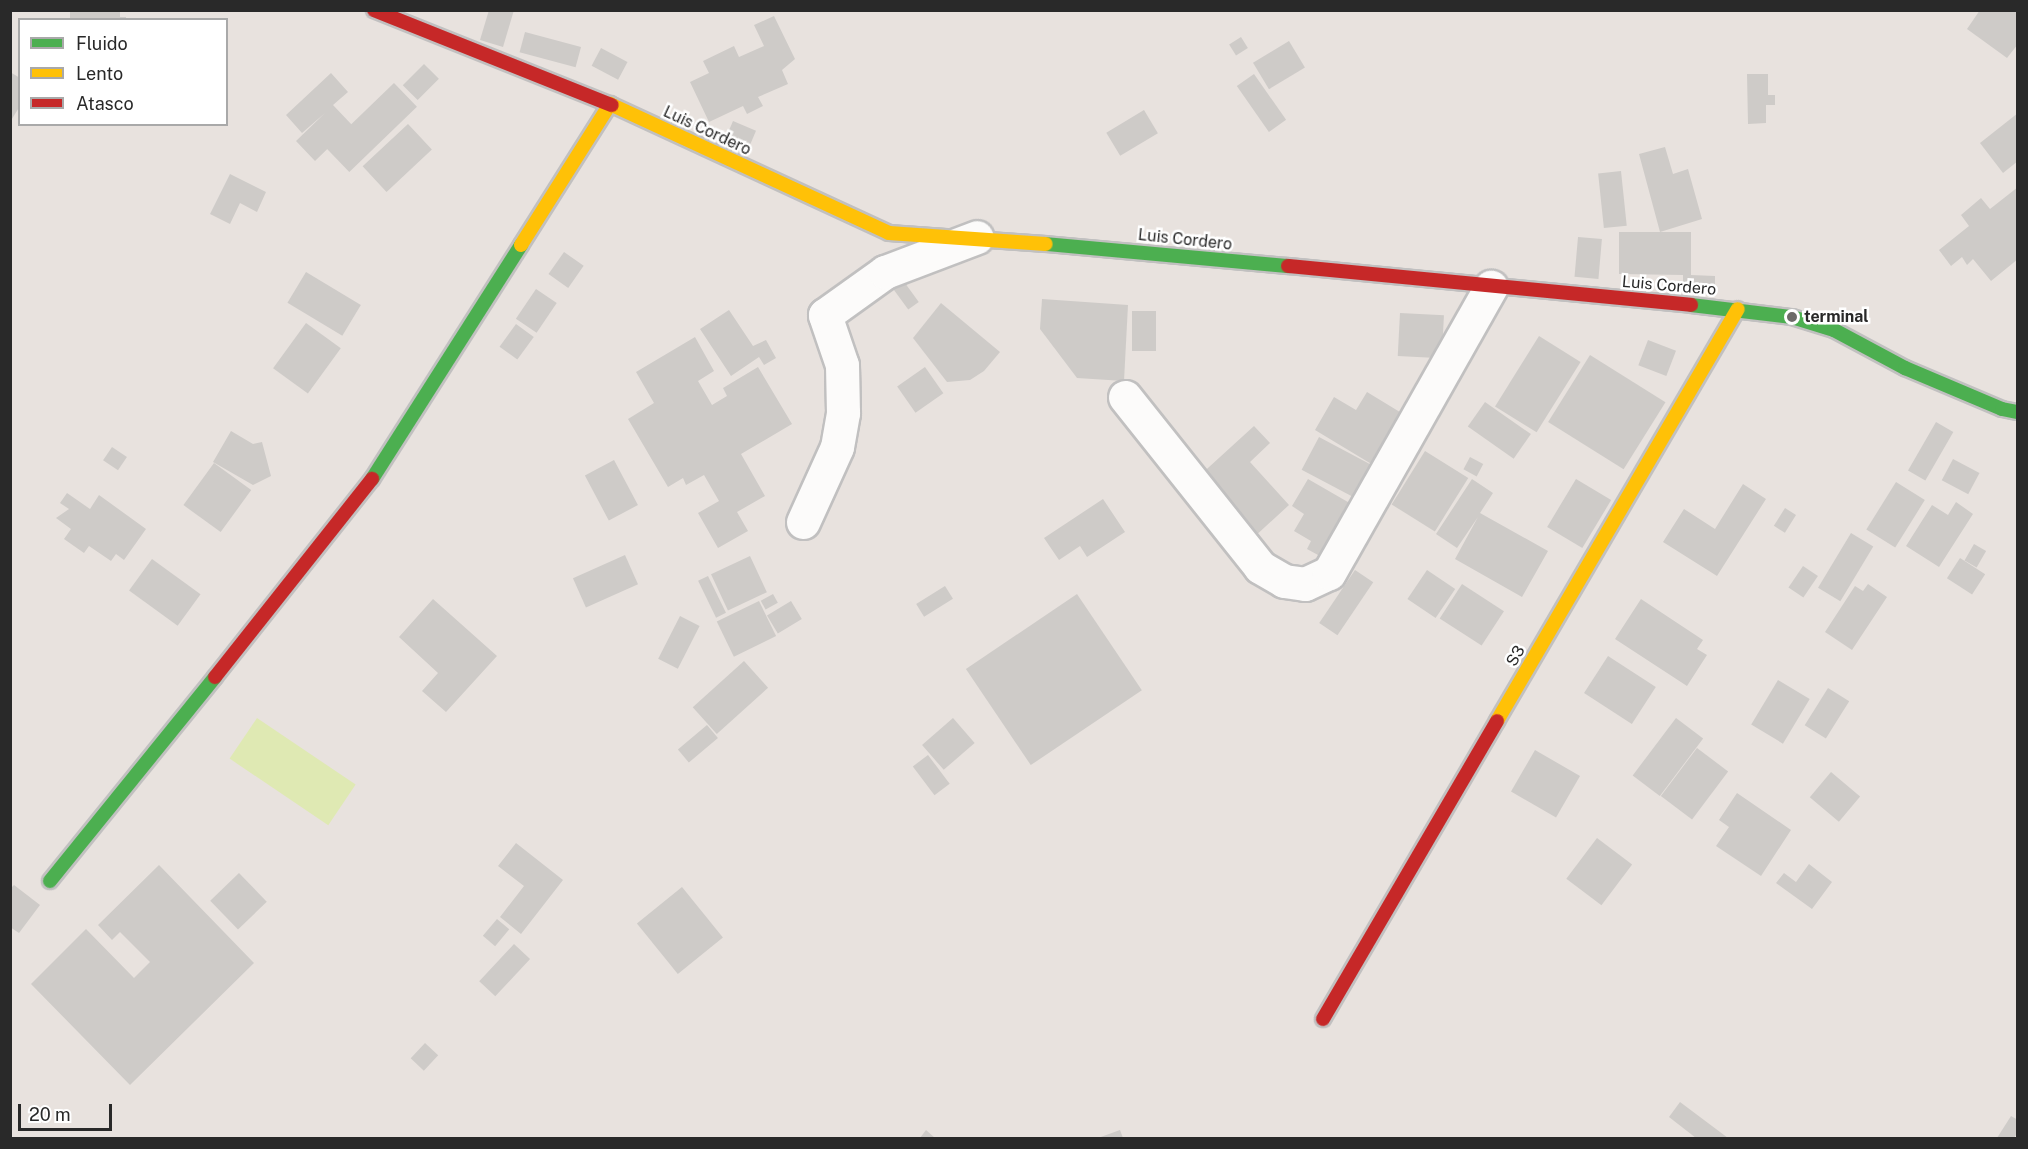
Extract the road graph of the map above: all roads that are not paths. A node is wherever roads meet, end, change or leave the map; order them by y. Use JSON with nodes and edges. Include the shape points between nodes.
{"nodes":[{"id":1,"x":374,"y":10,"type":"edge"},
{"id":2,"x":610,"y":104,"type":"junction"},
{"id":3,"x":977,"y":237,"type":"junction"},
{"id":4,"x":1491,"y":287,"type":"junction"},
{"id":5,"x":1737,"y":309,"type":"junction"},
{"id":6,"x":1125,"y":397,"type":"dead end"},
{"id":7,"x":2018,"y":412,"type":"edge"},
{"id":8,"x":803,"y":522,"type":"dead end"},
{"id":9,"x":50,"y":881,"type":"dead end"},
{"id":10,"x":1323,"y":1019,"type":"dead end"}],
"edges":[{"from":1,"to":2,"type":"street","name":"Luis Cordero"},
{"from":2,"to":3,"type":"street","name":"Luis Cordero","via":[[889,233]]},
{"from":2,"to":9,"type":"street","via":[[361,496]]},
{"from":3,"to":4,"type":"street","name":"Luis Cordero"},
{"from":3,"to":8,"type":"street","via":[[885,272],[825,315],[842,366],[843,413],[837,447]]},
{"from":4,"to":5,"type":"street","name":"Luis Cordero"},
{"from":4,"to":6,"type":"street","via":[[1329,573],[1305,584],[1284,581],[1260,567]]},
{"from":5,"to":7,"type":"street","name":"Luis Cordero","via":[[1792,317],[1834,330],[1905,368],[2002,409]]},
{"from":5,"to":10,"type":"street","name":"S3"}]}
